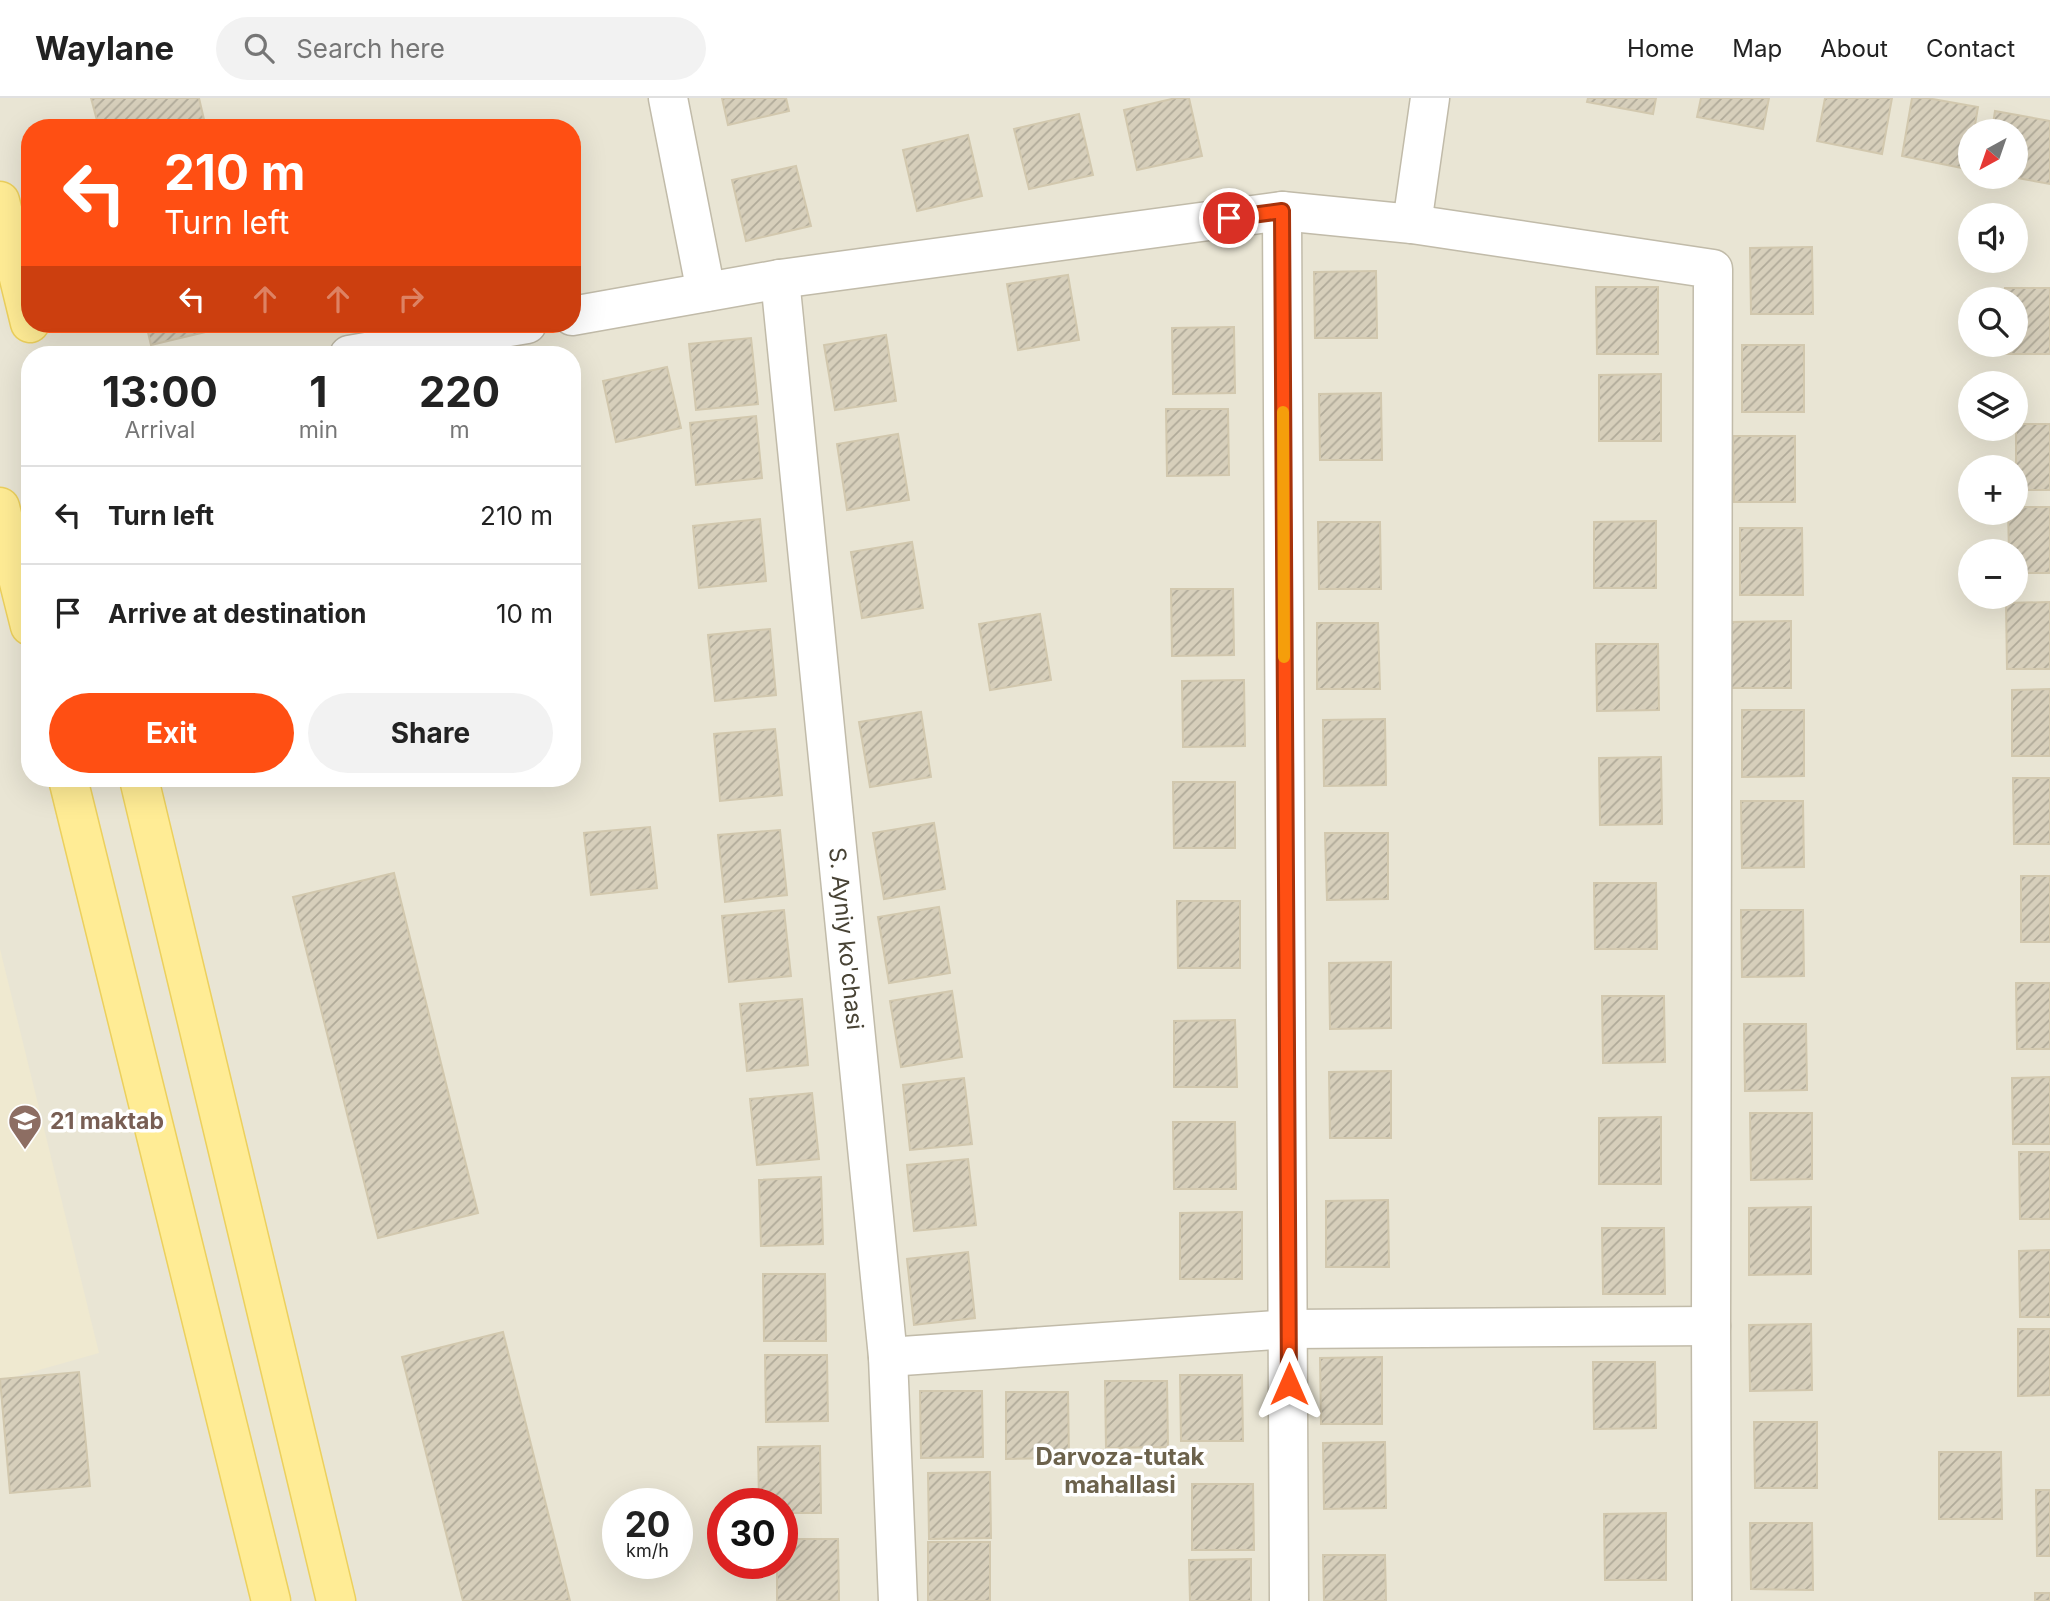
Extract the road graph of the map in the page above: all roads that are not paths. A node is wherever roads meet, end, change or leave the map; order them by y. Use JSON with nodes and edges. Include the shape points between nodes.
{"nodes":[{"id":1,"x":668,"y":98,"type":"edge"},
{"id":2,"x":1430,"y":98,"type":"edge"},
{"id":3,"x":0,"y":201,"type":"edge"},
{"id":4,"x":1282,"y":211,"type":"junction"},
{"id":5,"x":1412,"y":225,"type":"junction"},
{"id":6,"x":780,"y":279,"type":"junction"},
{"id":7,"x":21,"y":287,"type":"edge"},
{"id":8,"x":706,"y":292,"type":"junction"},
{"id":9,"x":581,"y":314,"type":"edge"},
{"id":10,"x":475,"y":333,"type":"edge"},
{"id":11,"x":401,"y":346,"type":"edge"},
{"id":12,"x":0,"y":507,"type":"edge"},
{"id":13,"x":21,"y":590,"type":"edge"},
{"id":14,"x":70,"y":787,"type":"edge"},
{"id":15,"x":141,"y":787,"type":"edge"},
{"id":16,"x":1710,"y":1326,"type":"junction"},
{"id":17,"x":1289,"y":1329,"type":"junction"},
{"id":18,"x":887,"y":1357,"type":"junction"},
{"id":19,"x":271,"y":1601,"type":"edge"},
{"id":20,"x":336,"y":1601,"type":"edge"},
{"id":21,"x":898,"y":1601,"type":"edge"},
{"id":22,"x":1289,"y":1601,"type":"edge"},
{"id":23,"x":1712,"y":1601,"type":"edge"}],
"edges":[{"from":1,"to":8,"type":"street"},
{"from":2,"to":5,"type":"street"},
{"from":3,"to":7,"type":"main road"},
{"from":4,"to":5,"type":"street"},
{"from":4,"to":6,"type":"street"},
{"from":4,"to":17,"type":"street"},
{"from":5,"to":16,"type":"street","via":[[1713,268]]},
{"from":6,"to":8,"type":"street"},
{"from":6,"to":18,"type":"street","name":"S. Ayniy ko'chasi"},
{"from":8,"to":9,"type":"street"},
{"from":10,"to":11,"type":"street"},
{"from":12,"to":13,"type":"main road"},
{"from":14,"to":19,"type":"main road"},
{"from":15,"to":20,"type":"main road"},
{"from":16,"to":17,"type":"street"},
{"from":16,"to":23,"type":"street"},
{"from":17,"to":18,"type":"street"},
{"from":17,"to":22,"type":"street"},
{"from":18,"to":21,"type":"street","name":"S. Ayniy ko'chasi"}]}
